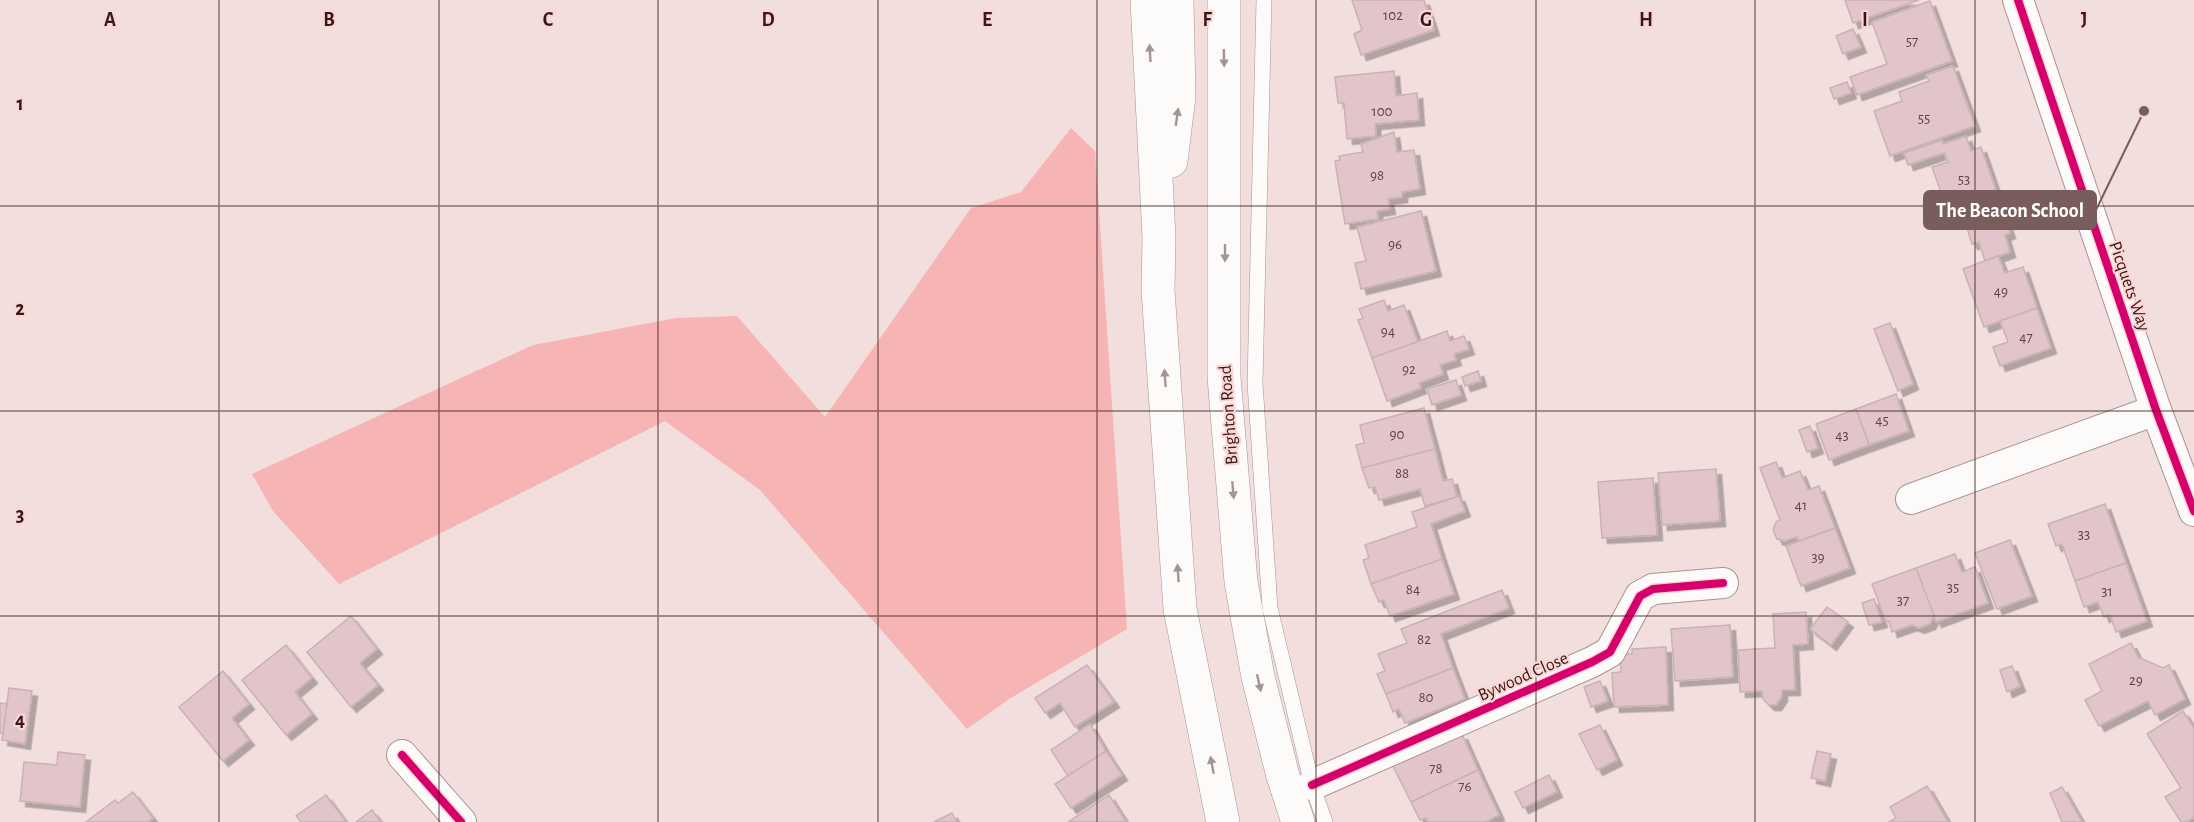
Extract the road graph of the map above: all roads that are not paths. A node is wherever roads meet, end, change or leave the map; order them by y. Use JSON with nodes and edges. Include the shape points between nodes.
{"nodes":[{"id":1,"x":1148,"y":0,"type":"edge"},
{"id":2,"x":1177,"y":0,"type":"edge"},
{"id":3,"x":1224,"y":0,"type":"edge"},
{"id":4,"x":1264,"y":0,"type":"edge"},
{"id":5,"x":2018,"y":0,"type":"edge"},
{"id":6,"x":1159,"y":237,"type":"junction"},
{"id":7,"x":2156,"y":410,"type":"junction"},
{"id":8,"x":1911,"y":499,"type":"dead end"},
{"id":9,"x":2194,"y":511,"type":"edge"},
{"id":10,"x":1723,"y":584,"type":"dead end"},
{"id":11,"x":402,"y":755,"type":"dead end"},
{"id":12,"x":1312,"y":785,"type":"junction"},
{"id":13,"x":461,"y":822,"type":"edge"},
{"id":14,"x":1223,"y":822,"type":"edge"},
{"id":15,"x":1298,"y":822,"type":"edge"},
{"id":16,"x":1325,"y":822,"type":"edge"}],
"edges":[{"from":6,"to":1,"type":"highway","one_way":true},
{"from":6,"to":2,"type":"highway","one_way":true,"via":[[1179,96]]},
{"from":3,"to":15,"type":"highway","name":"Brighton Road","one_way":true,"via":[[1224,377],[1241,582],[1258,677]]},
{"from":4,"to":12,"type":"lane","via":[[1255,383],[1270,608]]},
{"from":5,"to":7,"type":"street","name":"Picquets Way"},
{"from":14,"to":6,"type":"highway","one_way":true,"via":[[1180,609],[1158,290]]},
{"from":7,"to":8,"type":"street"},
{"from":7,"to":9,"type":"street","name":"Picquets Way"},
{"from":10,"to":12,"type":"street","name":"Bywood Close","via":[[1653,589],[1640,596],[1610,652]]},
{"from":11,"to":13,"type":"street"},
{"from":12,"to":16,"type":"lane"}]}
